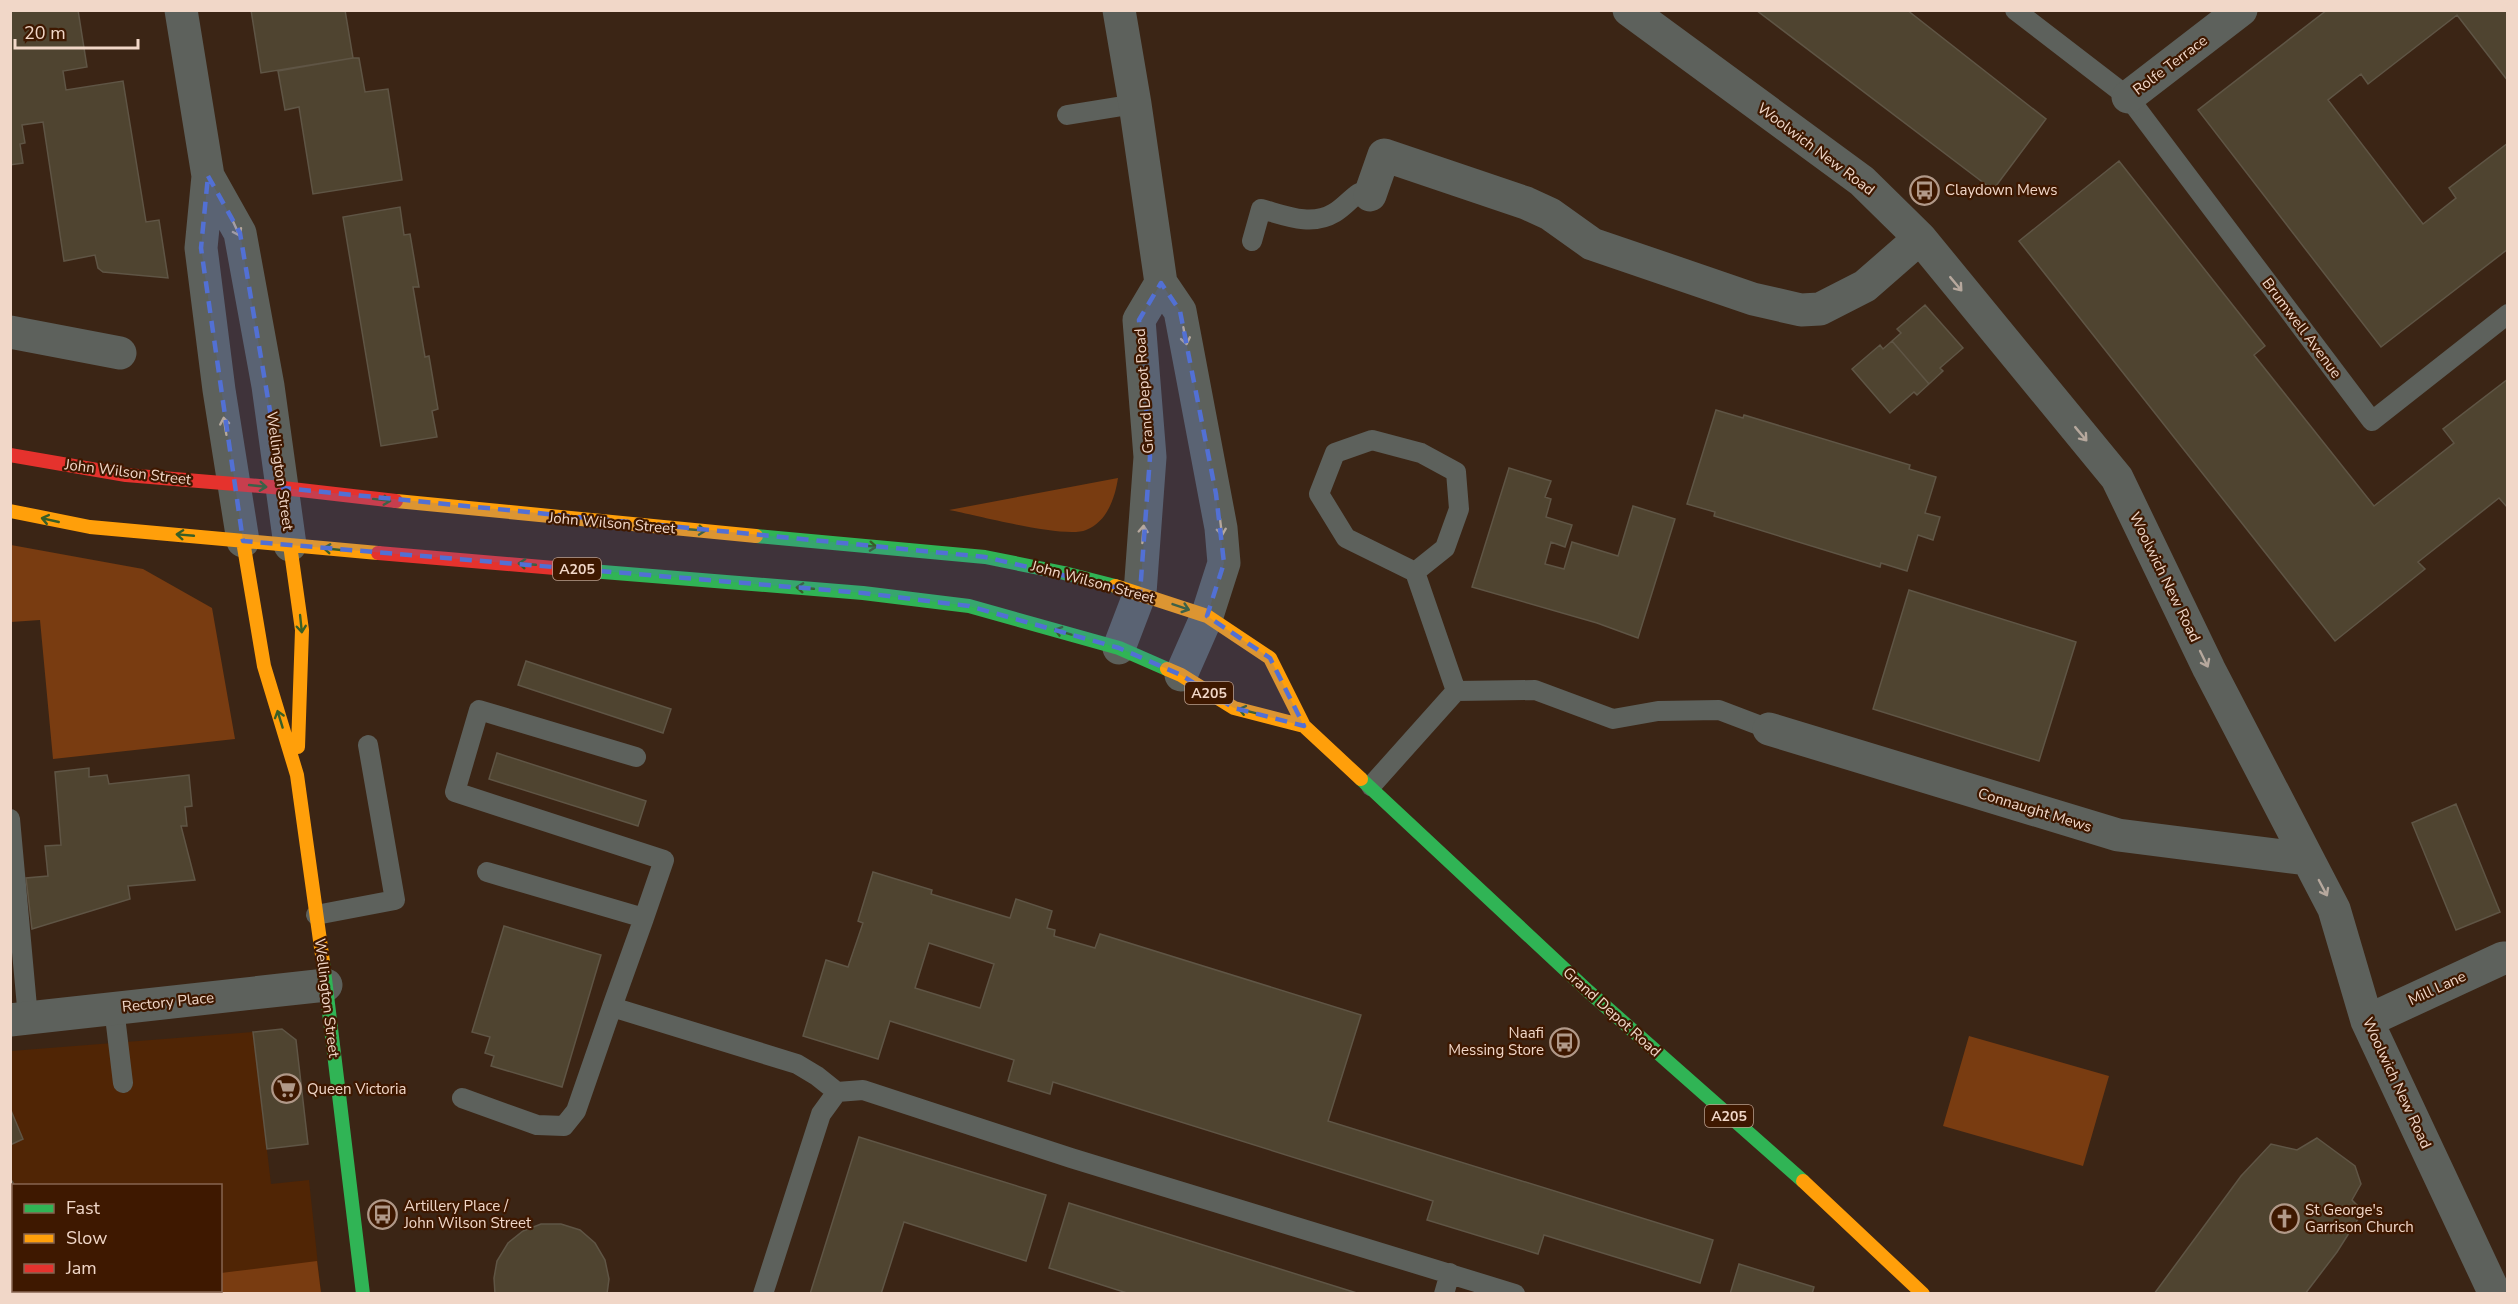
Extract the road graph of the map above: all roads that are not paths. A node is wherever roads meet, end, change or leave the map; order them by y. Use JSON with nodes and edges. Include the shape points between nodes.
{"nodes":[{"id":1,"x":181,"y":10,"type":"edge"},
{"id":2,"x":1119,"y":10,"type":"edge"},
{"id":3,"x":1629,"y":10,"type":"edge"},
{"id":4,"x":2015,"y":10,"type":"edge"},
{"id":5,"x":2241,"y":10,"type":"edge"},
{"id":6,"x":2128,"y":97,"type":"junction"},
{"id":7,"x":1135,"y":104,"type":"junction"},
{"id":8,"x":1067,"y":115,"type":"dead end"},
{"id":9,"x":208,"y":176,"type":"junction"},
{"id":10,"x":1370,"y":195,"type":"joint"},
{"id":11,"x":1920,"y":238,"type":"junction"},
{"id":12,"x":1252,"y":241,"type":"dead end"},
{"id":13,"x":1161,"y":284,"type":"junction"},
{"id":14,"x":2508,"y":314,"type":"edge"},
{"id":15,"x":10,"y":332,"type":"edge"},
{"id":16,"x":120,"y":353,"type":"dead end"},
{"id":17,"x":10,"y":455,"type":"edge"},
{"id":18,"x":234,"y":483,"type":"junction"},
{"id":19,"x":283,"y":488,"type":"junction"},
{"id":20,"x":10,"y":511,"type":"edge"},
{"id":21,"x":243,"y":541,"type":"junction"},
{"id":22,"x":290,"y":545,"type":"junction"},
{"id":23,"x":1415,"y":572,"type":"junction"},
{"id":24,"x":1140,"y":593,"type":"junction"},
{"id":25,"x":1207,"y":616,"type":"junction"},
{"id":26,"x":1119,"y":648,"type":"junction"},
{"id":27,"x":1181,"y":675,"type":"junction"},
{"id":28,"x":1456,"y":691,"type":"junction"},
{"id":29,"x":1304,"y":726,"type":"junction"},
{"id":30,"x":1769,"y":729,"type":"joint"},
{"id":31,"x":368,"y":745,"type":"dead end"},
{"id":32,"x":636,"y":757,"type":"dead end"},
{"id":33,"x":297,"y":775,"type":"junction"},
{"id":34,"x":1371,"y":786,"type":"junction"},
{"id":35,"x":10,"y":819,"type":"edge"},
{"id":36,"x":2307,"y":859,"type":"junction"},
{"id":37,"x":488,"y":872,"type":"dead end"},
{"id":38,"x":316,"y":915,"type":"junction"},
{"id":39,"x":644,"y":918,"type":"junction"},
{"id":40,"x":2508,"y":958,"type":"edge"},
{"id":41,"x":326,"y":985,"type":"junction"},
{"id":42,"x":612,"y":1007,"type":"junction"},
{"id":43,"x":114,"y":1008,"type":"junction"},
{"id":44,"x":20,"y":1019,"type":"edge"},
{"id":45,"x":2367,"y":1022,"type":"junction"},
{"id":46,"x":123,"y":1083,"type":"dead end"},
{"id":47,"x":837,"y":1092,"type":"junction"},
{"id":48,"x":462,"y":1098,"type":"dead end"},
{"id":49,"x":1450,"y":1273,"type":"junction"},
{"id":50,"x":363,"y":1293,"type":"edge"},
{"id":51,"x":764,"y":1293,"type":"edge"},
{"id":52,"x":1444,"y":1293,"type":"edge"},
{"id":53,"x":1515,"y":1293,"type":"edge"},
{"id":54,"x":1923,"y":1293,"type":"edge"},
{"id":55,"x":2495,"y":1293,"type":"edge"}],
"edges":[{"from":1,"to":9,"type":"street","name":"Wellington Street"},
{"from":2,"to":7,"type":"street"},
{"from":3,"to":11,"type":"street","name":"Woolwich New Road","via":[[1862,181]]},
{"from":4,"to":6,"type":"lane"},
{"from":5,"to":6,"type":"street","name":"Rolfe Terrace"},
{"from":6,"to":14,"type":"lane","name":"Brumwell Avenue","via":[[2372,421]]},
{"from":7,"to":8,"type":"lane"},
{"from":7,"to":13,"type":"street"},
{"from":18,"to":9,"type":"street","name":"Wellington Street","one_way":true,"via":[[201,248]]},
{"from":9,"to":19,"type":"street","name":"Wellington Street","one_way":true,"via":[[240,233]]},
{"from":10,"to":11,"type":"street","via":[[1384,155],[1526,203],[1550,214],[1592,244],[1753,299],[1801,310],[1820,309],[1865,286]]},
{"from":10,"to":12,"type":"lane","via":[[1359,193],[1337,212],[1311,220],[1261,209]]},
{"from":11,"to":36,"type":"street","name":"Woolwich New Road","one_way":true,"via":[[2117,478]]},
{"from":24,"to":13,"type":"street","name":"Grand Depot Road","one_way":true,"via":[[1150,457],[1139,320]]},
{"from":13,"to":25,"type":"street","one_way":true,"via":[[1180,311],[1221,528],[1224,563]]},
{"from":15,"to":16,"type":"street"},
{"from":17,"to":18,"type":"main road","name":"John Wilson Street","number":"A205","via":[[95,471]]},
{"from":18,"to":19,"type":"main road","name":"John Wilson Street","number":"A205","one_way":true},
{"from":18,"to":21,"type":"street","name":"Wellington Street"},
{"from":19,"to":22,"type":"street","name":"Wellington Street"},
{"from":19,"to":24,"type":"main road","name":"John Wilson Street","number":"A205","one_way":true,"via":[[514,514],[985,557]]},
{"from":21,"to":20,"type":"main road","number":"A205","one_way":true,"via":[[90,527]]},
{"from":21,"to":22,"type":"main road","number":"A205"},
{"from":33,"to":21,"type":"main road","name":"Wellington Street","one_way":true,"via":[[264,666]]},
{"from":26,"to":22,"type":"main road","number":"A205","one_way":true,"via":[[969,606],[863,592]]},
{"from":22,"to":33,"type":"main road","name":"Wellington Street","one_way":true,"via":[[302,630]]},
{"from":23,"to":23,"type":"lane","via":[[1346,538],[1319,494],[1335,453],[1372,440],[1421,453],[1456,472],[1459,509],[1445,548]]},
{"from":23,"to":28,"type":"lane"},
{"from":24,"to":25,"type":"main road","name":"John Wilson Street","number":"A205","one_way":true},
{"from":24,"to":26,"type":"street","name":"Grand Depot Road"},
{"from":25,"to":27,"type":"street"},
{"from":25,"to":29,"type":"main road","name":"Grand Depot Road","number":"A205","via":[[1270,658]]},
{"from":26,"to":27,"type":"main road","name":"Grand Depot Road","number":"A205"},
{"from":29,"to":27,"type":"main road","name":"Grand Depot Road","number":"A205","one_way":true,"via":[[1234,708]]},
{"from":28,"to":30,"type":"lane","via":[[1535,690],[1613,719],[1658,711],[1719,710]]},
{"from":28,"to":34,"type":"lane"},
{"from":29,"to":34,"type":"main road","name":"Grand Depot Road","number":"A205"},
{"from":30,"to":36,"type":"street","name":"Connaught Mews","via":[[2118,835]]},
{"from":31,"to":38,"type":"lane","via":[[395,900]]},
{"from":32,"to":39,"type":"lane","via":[[478,710],[455,792],[664,860]]},
{"from":33,"to":38,"type":"main road","name":"Wellington Street"},
{"from":34,"to":54,"type":"main road","name":"Grand Depot Road","number":"A205","via":[[1588,991]]},
{"from":35,"to":44,"type":"lane"},
{"from":36,"to":45,"type":"street","name":"Woolwich New Road","one_way":true,"via":[[2334,909]]},
{"from":37,"to":39,"type":"lane"},
{"from":38,"to":41,"type":"main road","name":"Wellington Street"},
{"from":39,"to":42,"type":"lane"},
{"from":40,"to":45,"type":"street","name":"Mill Lane"},
{"from":41,"to":43,"type":"street","name":"Rectory Place"},
{"from":41,"to":50,"type":"main road","name":"Wellington Street"},
{"from":42,"to":47,"type":"lane","via":[[797,1064]]},
{"from":42,"to":48,"type":"lane","via":[[576,1111],[564,1126],[537,1125]]},
{"from":43,"to":44,"type":"street","name":"Rectory Place"},
{"from":43,"to":46,"type":"lane"},
{"from":45,"to":55,"type":"street","name":"Woolwich New Road"},
{"from":47,"to":49,"type":"lane","via":[[863,1090],[1071,1158]]},
{"from":47,"to":51,"type":"lane","via":[[821,1114]]},
{"from":49,"to":52,"type":"lane"},
{"from":49,"to":53,"type":"lane"}]}
